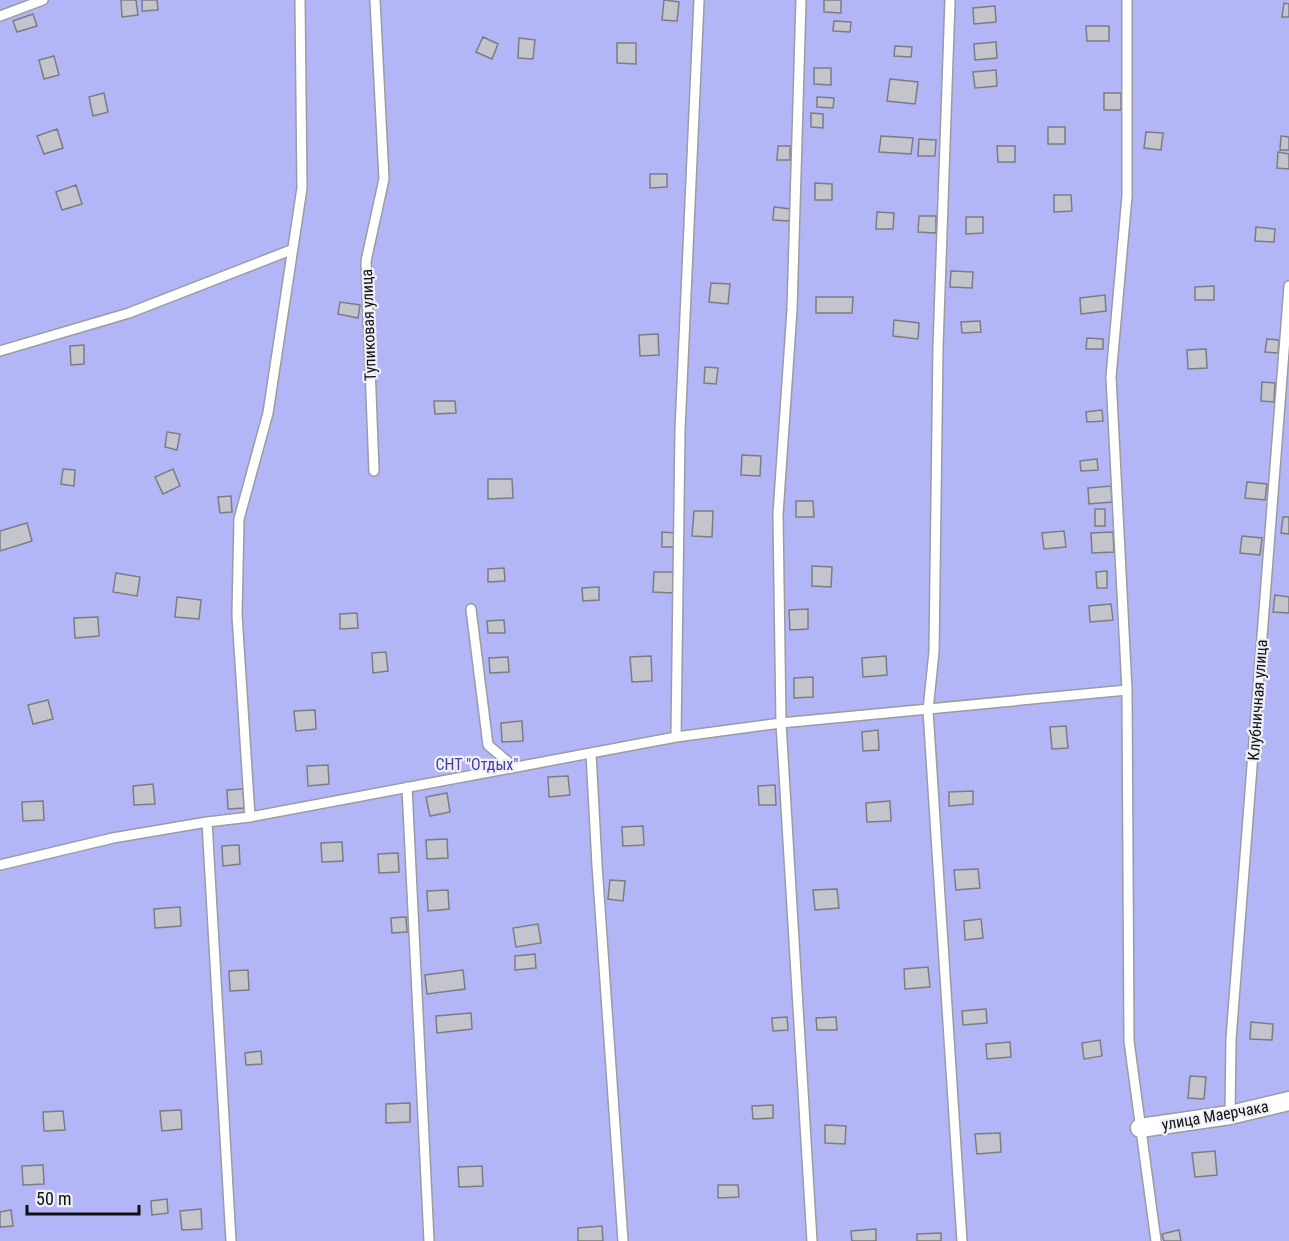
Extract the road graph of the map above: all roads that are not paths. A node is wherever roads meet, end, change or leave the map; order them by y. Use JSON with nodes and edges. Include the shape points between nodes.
{"nodes":[{"id":1,"x":43,"y":0,"type":"edge"},
{"id":2,"x":300,"y":0,"type":"edge"},
{"id":3,"x":375,"y":0,"type":"edge"},
{"id":4,"x":699,"y":0,"type":"edge"},
{"id":5,"x":801,"y":0,"type":"edge"},
{"id":6,"x":950,"y":0,"type":"edge"},
{"id":7,"x":1127,"y":0,"type":"edge"},
{"id":8,"x":0,"y":16,"type":"edge"},
{"id":9,"x":291,"y":250,"type":"junction"},
{"id":10,"x":1289,"y":286,"type":"edge"},
{"id":11,"x":0,"y":351,"type":"edge"},
{"id":12,"x":1279,"y":416,"type":"junction"},
{"id":13,"x":1289,"y":417,"type":"edge"},
{"id":14,"x":374,"y":471,"type":"dead end"},
{"id":15,"x":471,"y":609,"type":"dead end"},
{"id":16,"x":1127,"y":690,"type":"junction"},
{"id":17,"x":928,"y":710,"type":"junction"},
{"id":18,"x":781,"y":723,"type":"junction"},
{"id":19,"x":676,"y":737,"type":"junction"},
{"id":20,"x":591,"y":753,"type":"junction"},
{"id":21,"x":514,"y":767,"type":"junction"},
{"id":22,"x":407,"y":787,"type":"junction"},
{"id":23,"x":250,"y":817,"type":"junction"},
{"id":24,"x":207,"y":822,"type":"junction"},
{"id":25,"x":0,"y":865,"type":"edge"},
{"id":26,"x":1289,"y":1101,"type":"edge"},
{"id":27,"x":1230,"y":1115,"type":"junction"},
{"id":28,"x":1140,"y":1128,"type":"junction"},
{"id":29,"x":231,"y":1241,"type":"edge"},
{"id":30,"x":429,"y":1241,"type":"edge"},
{"id":31,"x":623,"y":1241,"type":"edge"},
{"id":32,"x":812,"y":1241,"type":"edge"},
{"id":33,"x":962,"y":1241,"type":"edge"},
{"id":34,"x":1156,"y":1241,"type":"edge"}],
"edges":[{"from":1,"to":8,"type":"lane"},
{"from":2,"to":9,"type":"lane","via":[[302,188]]},
{"from":3,"to":14,"type":"lane","name":"Тупиковая улица","via":[[384,179],[366,261]]},
{"from":4,"to":19,"type":"lane","via":[[680,430]]},
{"from":5,"to":18,"type":"lane","via":[[792,310],[778,514]]},
{"from":6,"to":17,"type":"lane","via":[[938,347],[934,652]]},
{"from":7,"to":16,"type":"lane","via":[[1127,196],[1111,377]]},
{"from":9,"to":11,"type":"lane","via":[[129,313]]},
{"from":9,"to":23,"type":"lane","via":[[268,413],[239,519],[237,615]]},
{"from":10,"to":12,"type":"lane","name":"Клубничная улица"},
{"from":12,"to":13,"type":"lane"},
{"from":12,"to":27,"type":"lane","name":"Клубничная улица","via":[[1231,1039]]},
{"from":15,"to":21,"type":"lane","via":[[488,746]]},
{"from":16,"to":17,"type":"lane"},
{"from":16,"to":28,"type":"lane","via":[[1129,1041]]},
{"from":17,"to":18,"type":"lane"},
{"from":17,"to":33,"type":"lane"},
{"from":18,"to":19,"type":"lane"},
{"from":18,"to":32,"type":"lane"},
{"from":19,"to":20,"type":"lane"},
{"from":20,"to":21,"type":"lane"},
{"from":20,"to":31,"type":"lane"},
{"from":21,"to":22,"type":"lane"},
{"from":22,"to":23,"type":"lane"},
{"from":22,"to":30,"type":"lane"},
{"from":23,"to":24,"type":"lane"},
{"from":24,"to":25,"type":"lane","via":[[113,838]]},
{"from":24,"to":29,"type":"lane"},
{"from":26,"to":27,"type":"street","name":"улица Маерчака"},
{"from":27,"to":28,"type":"street","name":"улица Маерчака"},
{"from":28,"to":34,"type":"lane"}]}
